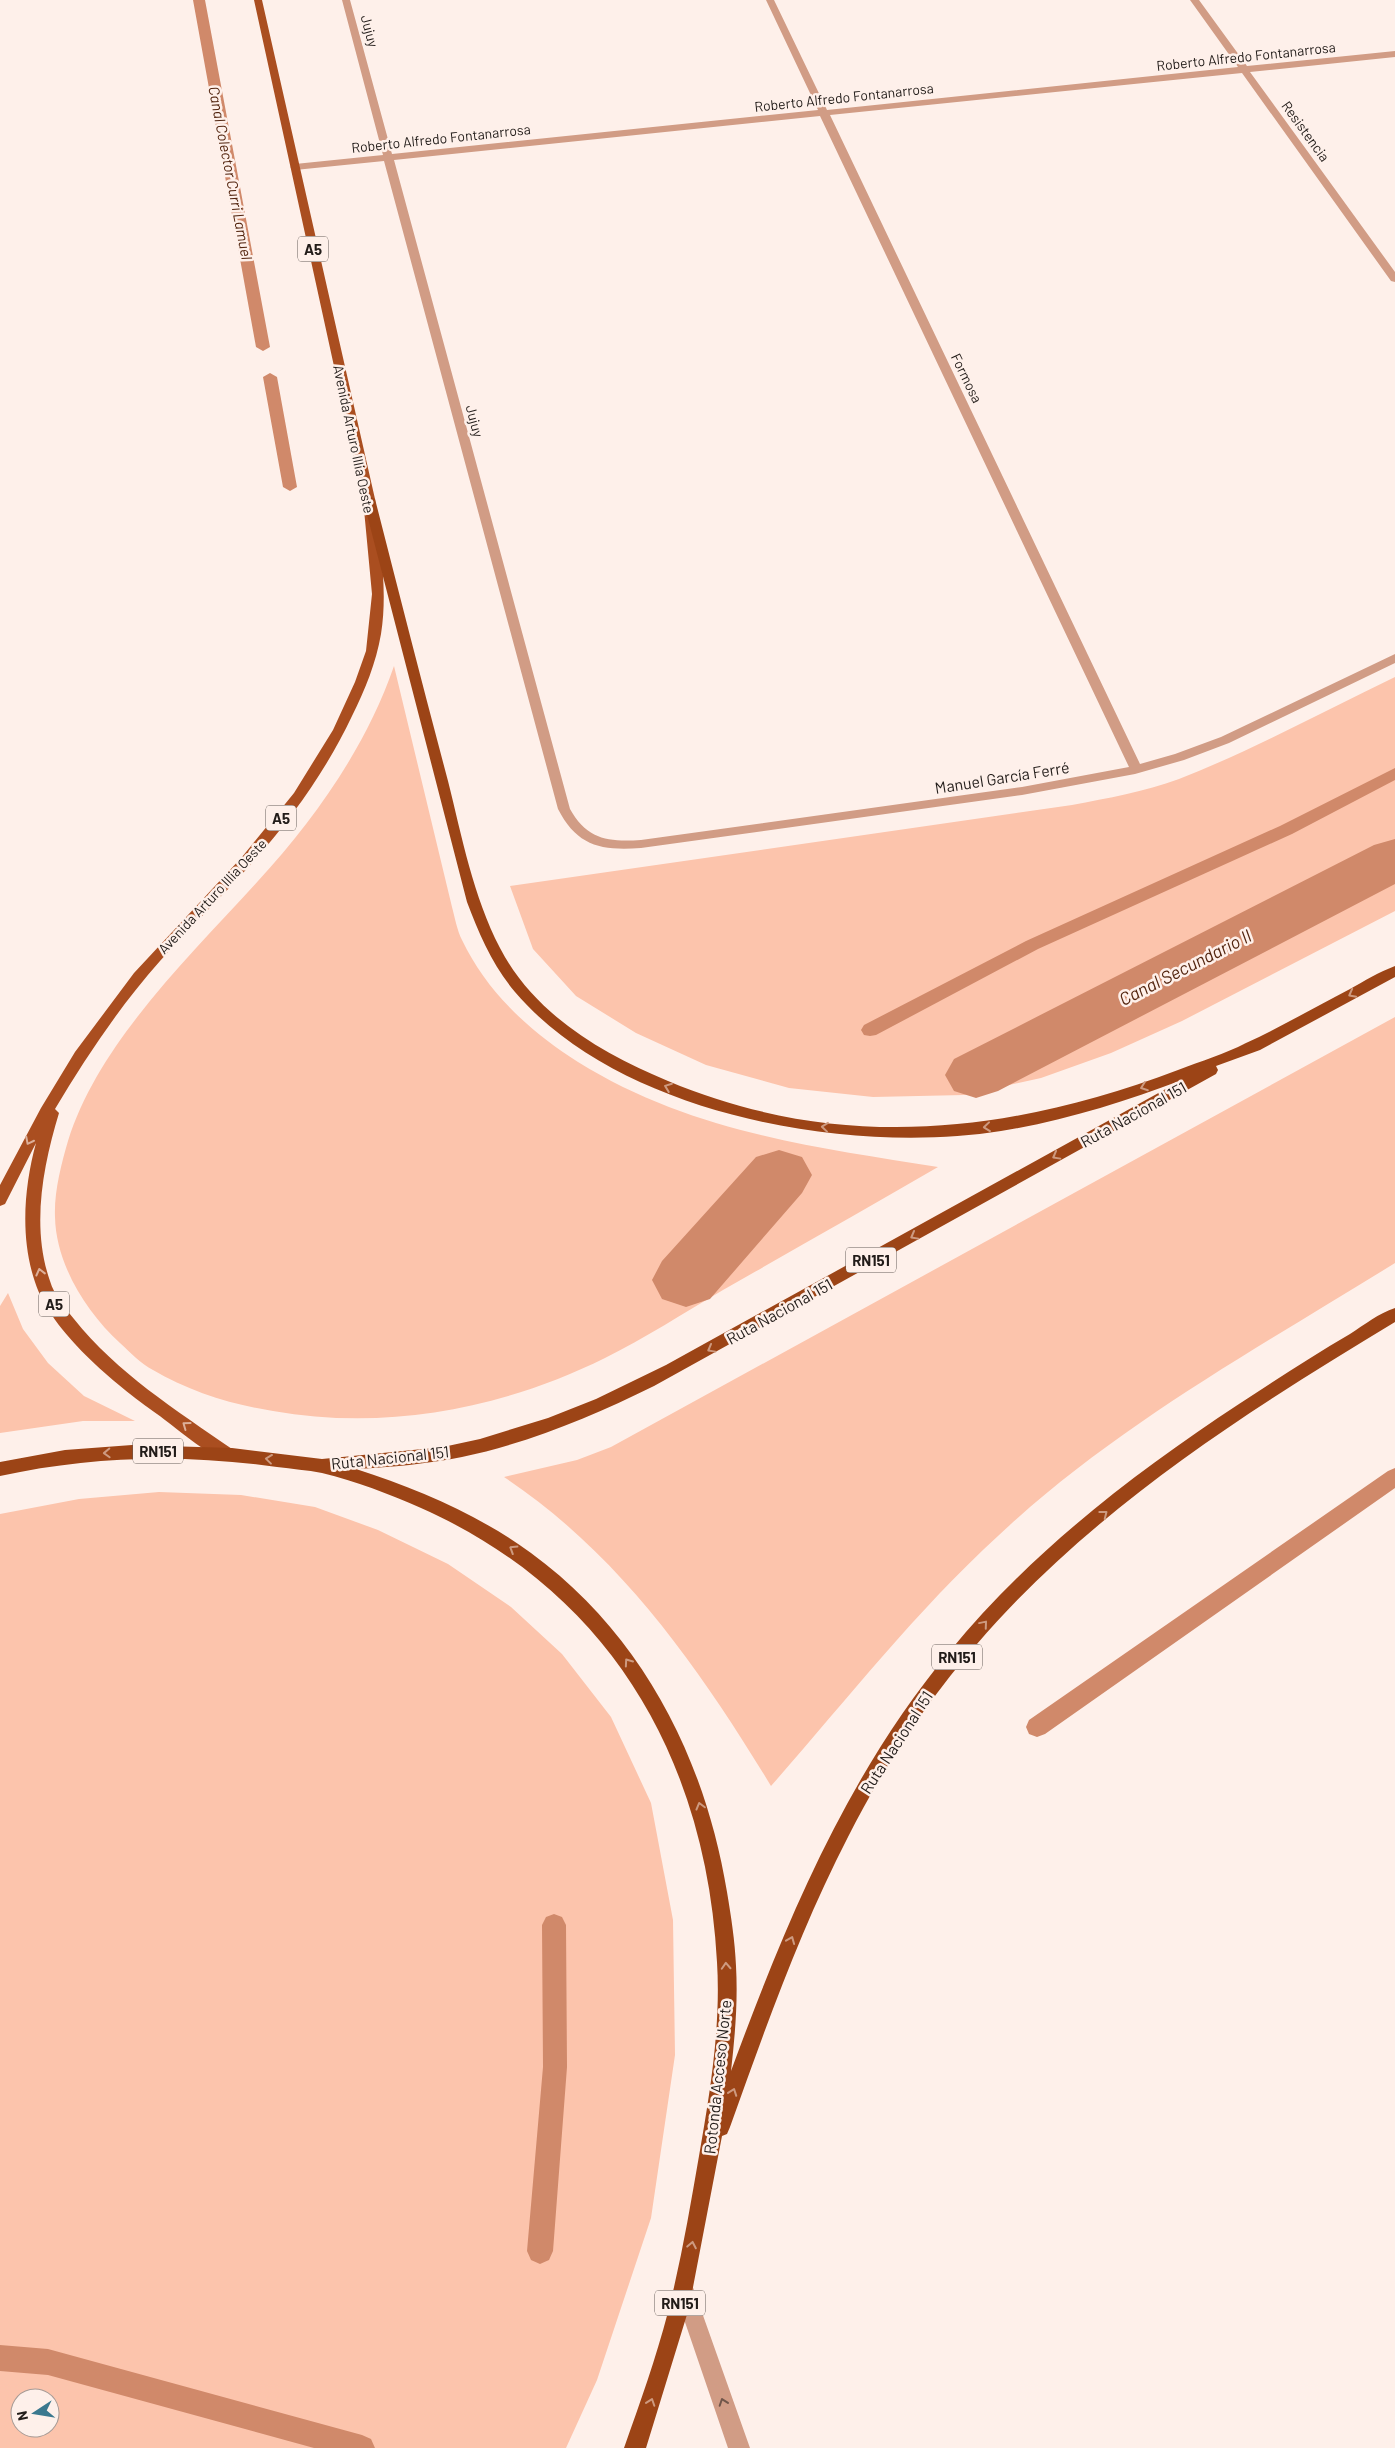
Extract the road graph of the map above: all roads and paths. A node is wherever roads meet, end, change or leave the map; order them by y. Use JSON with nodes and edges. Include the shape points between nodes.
{"nodes":[{"id":1,"x":258,"y":0,"type":"edge"},
{"id":2,"x":346,"y":0,"type":"edge"},
{"id":3,"x":770,"y":0,"type":"edge"},
{"id":4,"x":1194,"y":0,"type":"edge"},
{"id":5,"x":1395,"y":54,"type":"edge"},
{"id":6,"x":1244,"y":70,"type":"junction"},
{"id":7,"x":824,"y":113,"type":"junction"},
{"id":8,"x":388,"y":157,"type":"junction"},
{"id":9,"x":295,"y":167,"type":"junction"},
{"id":10,"x":1395,"y":279,"type":"edge"},
{"id":11,"x":369,"y":499,"type":"junction"},
{"id":12,"x":1395,"y":658,"type":"edge"},
{"id":13,"x":1136,"y":768,"type":"junction"},
{"id":14,"x":592,"y":840,"type":"joint"},
{"id":15,"x":1395,"y":971,"type":"edge"},
{"id":16,"x":1255,"y":1046,"type":"junction"},
{"id":17,"x":62,"y":1083,"type":"junction"},
{"id":18,"x":0,"y":1200,"type":"edge"},
{"id":19,"x":1395,"y":1314,"type":"edge"},
{"id":20,"x":226,"y":1454,"type":"junction"},
{"id":21,"x":317,"y":1465,"type":"junction"},
{"id":22,"x":0,"y":1469,"type":"edge"},
{"id":23,"x":710,"y":2154,"type":"junction"},
{"id":24,"x":684,"y":2290,"type":"junction"},
{"id":25,"x":635,"y":2448,"type":"edge"},
{"id":26,"x":739,"y":2448,"type":"edge"}],
"edges":[{"from":1,"to":9,"type":"main road","name":"Avenida Arturo Illia Oeste","number":"A5"},
{"from":2,"to":8,"type":"street","name":"Jujuy"},
{"from":3,"to":7,"type":"street","name":"Formosa"},
{"from":4,"to":6,"type":"street","name":"Resistencia"},
{"from":5,"to":6,"type":"street","name":"Roberto Alfredo Fontanarrosa"},
{"from":6,"to":7,"type":"street","name":"Roberto Alfredo Fontanarrosa"},
{"from":6,"to":10,"type":"street","name":"Resistencia"},
{"from":7,"to":8,"type":"street","name":"Roberto Alfredo Fontanarrosa"},
{"from":7,"to":13,"type":"street","name":"Formosa"},
{"from":8,"to":9,"type":"street","name":"Roberto Alfredo Fontanarrosa"},
{"from":8,"to":14,"type":"street","name":"Jujuy","via":[[564,809],[579,833]]},
{"from":9,"to":11,"type":"main road","name":"Avenida Arturo Illia Oeste","number":"A5"},
{"from":16,"to":11,"type":"highway","one_way":true,"via":[[1114,1098],[1052,1116],[992,1127],[929,1132],[872,1132],[763,1118],[694,1098],[610,1061],[567,1033],[532,1004],[506,970],[486,932],[463,863]]},
{"from":11,"to":17,"type":"main road","name":"Avenida Arturo Illia Oeste","number":"A5","via":[[377,574],[372,650],[341,727],[294,803],[139,976]]},
{"from":12,"to":13,"type":"street","name":"Manuel García Ferré","via":[[1255,727],[1198,751]]},
{"from":13,"to":14,"type":"street","name":"Manuel García Ferré","via":[[1022,791],[642,844],[608,844]]},
{"from":15,"to":16,"type":"highway","name":"Ruta Nacional 151","number":"RN151","one_way":true},
{"from":16,"to":21,"type":"highway","name":"Ruta Nacional 151","number":"RN151","one_way":true,"via":[[612,1401],[479,1446],[408,1459]]},
{"from":17,"to":18,"type":"main road","name":"Avenida Arturo Illia Oeste","number":"A5","one_way":true},
{"from":20,"to":17,"type":"main road","name":"Avenida Arturo Illia Oeste","number":"A5","one_way":true,"via":[[132,1385],[97,1354],[66,1322],[44,1286],[34,1247],[32,1203],[45,1137]]},
{"from":23,"to":19,"type":"highway","name":"Ruta Nacional 151","number":"RN151","one_way":true,"via":[[810,1894],[864,1790],[930,1691],[988,1620],[1064,1546],[1219,1427],[1326,1355]]},
{"from":21,"to":20,"type":"highway","name":"Rotonda Acceso Norte","number":"RN151","one_way":true},
{"from":20,"to":22,"type":"highway","name":"Rotonda Acceso Norte","number":"RN151","one_way":true,"via":[[159,1451],[92,1454]]},
{"from":23,"to":21,"type":"highway","name":"Rotonda Acceso Norte","number":"RN151","one_way":true,"via":[[723,2054],[727,1969],[718,1878],[699,1801],[675,1741],[647,1688],[614,1642],[570,1594],[524,1556],[476,1526],[422,1499]]},
{"from":24,"to":23,"type":"highway","name":"Rotonda Acceso Norte","number":"RN151","one_way":true},
{"from":25,"to":24,"type":"highway","name":"Rotonda Acceso Norte","number":"RN151","one_way":true,"via":[[655,2392]]},
{"from":26,"to":24,"type":"street","one_way":true}]}
